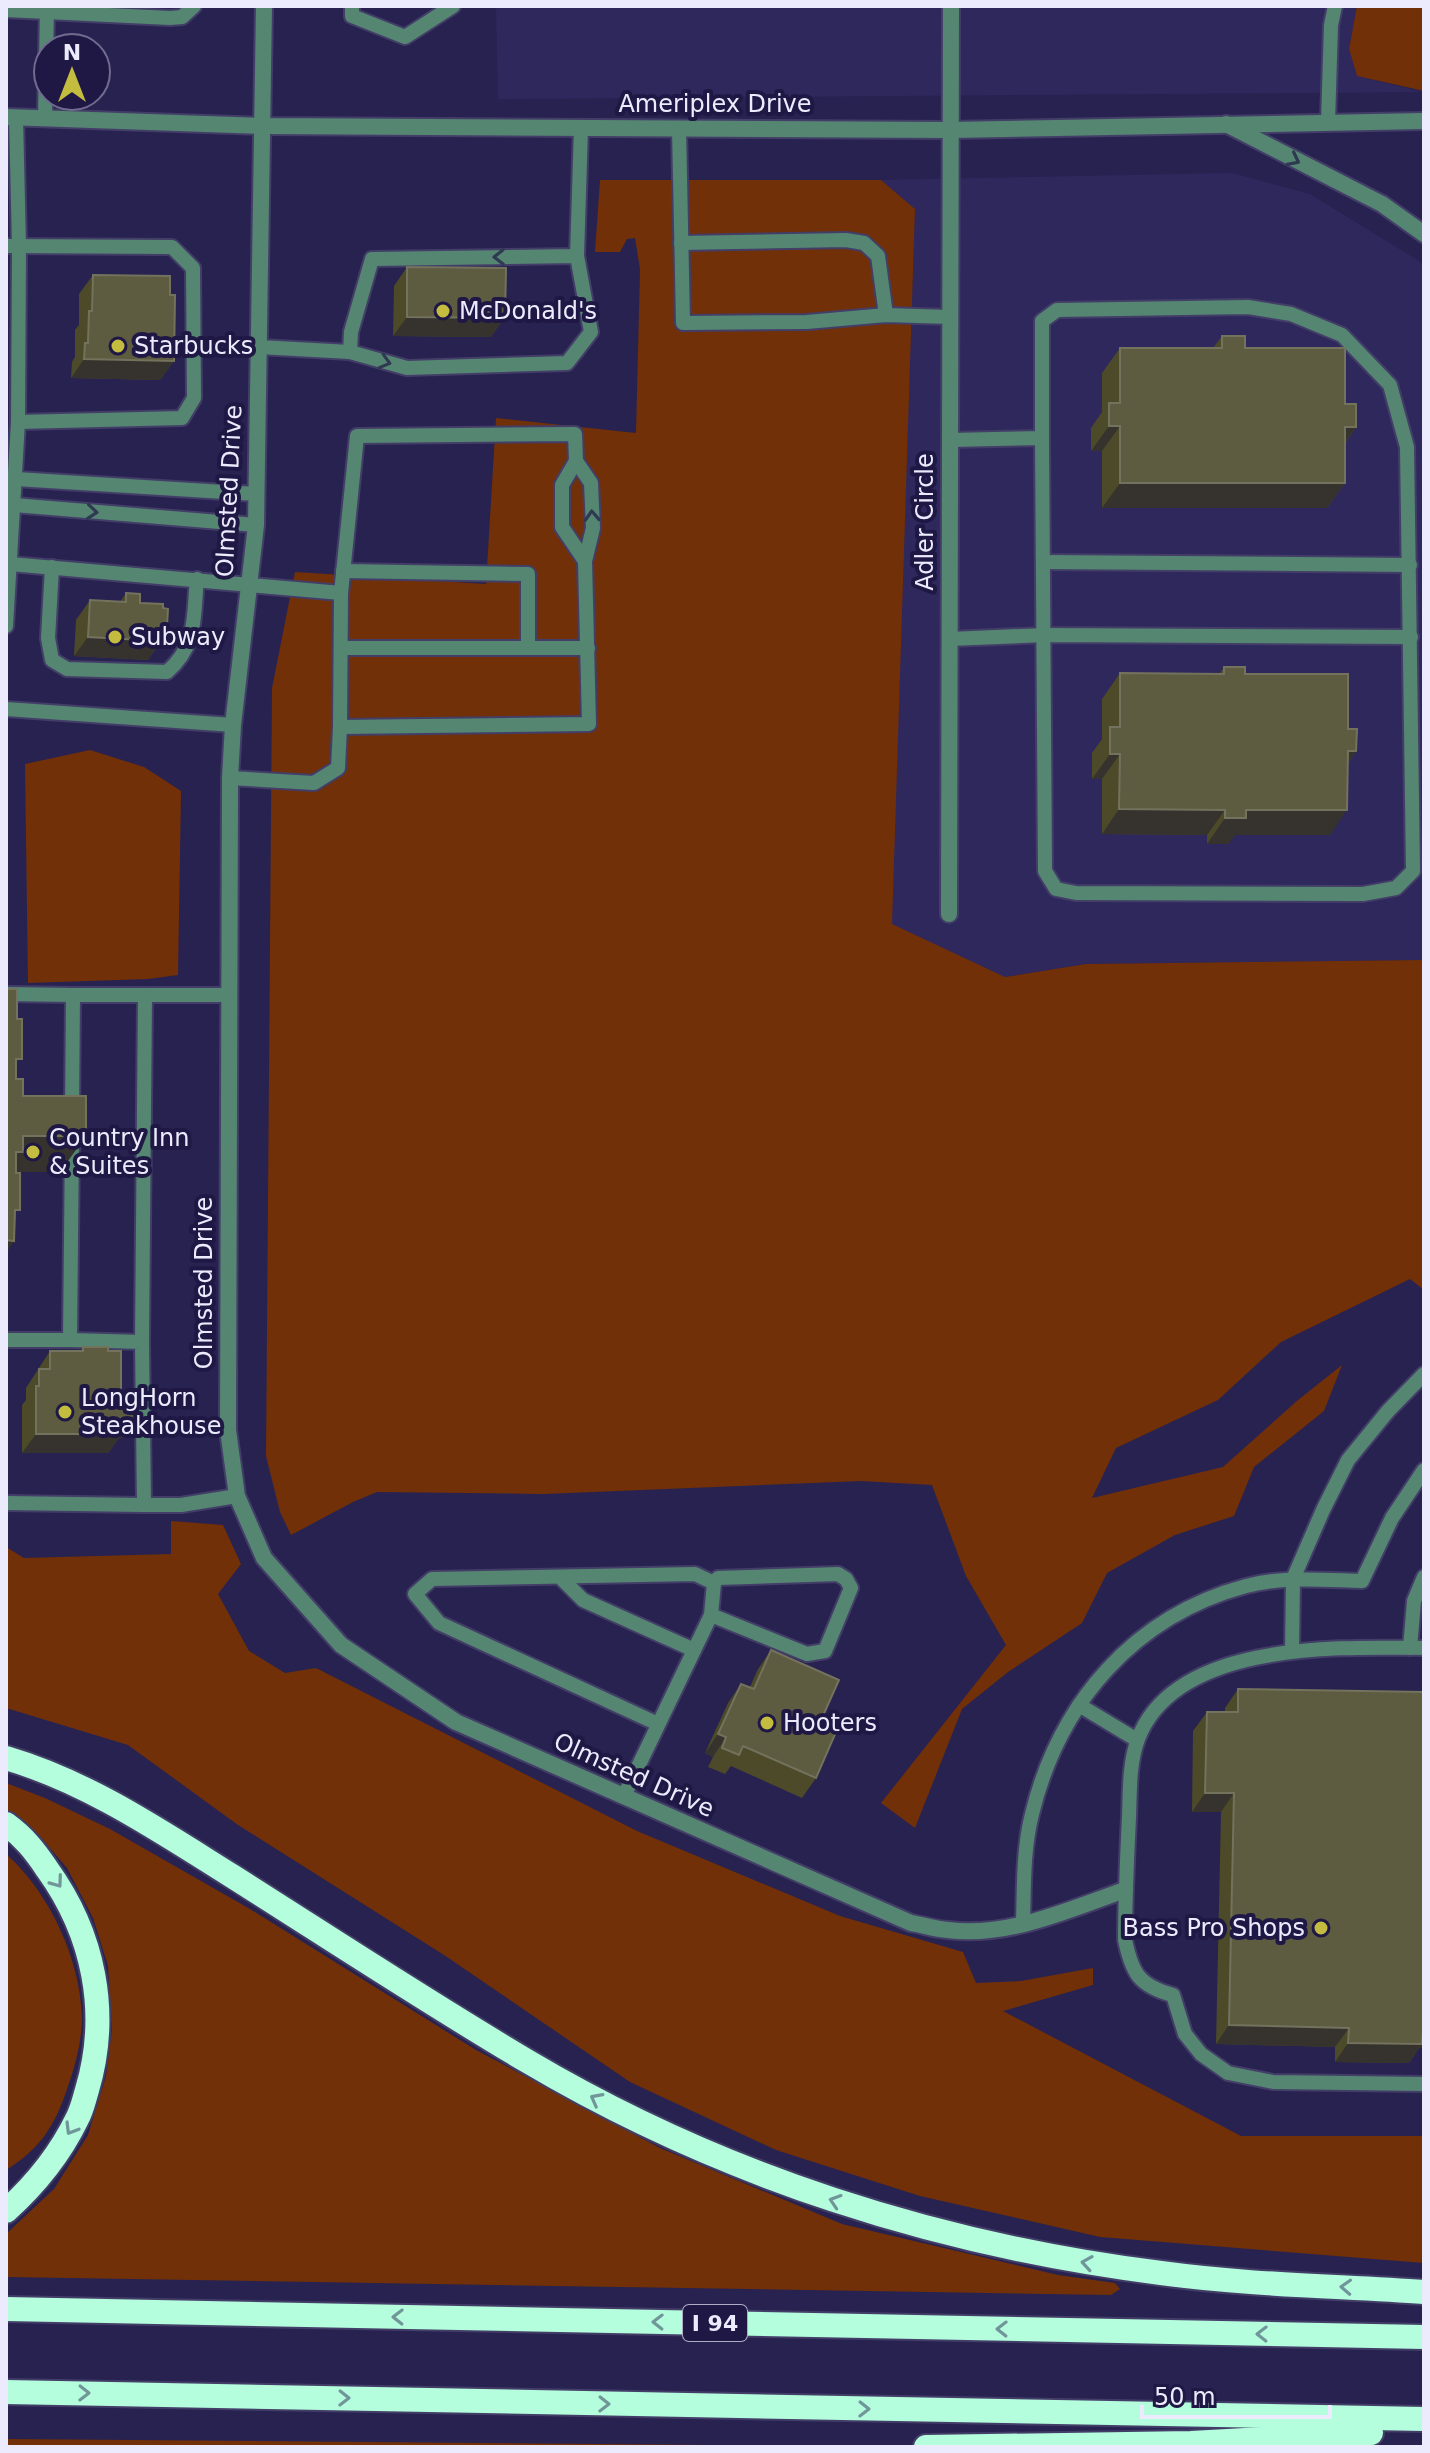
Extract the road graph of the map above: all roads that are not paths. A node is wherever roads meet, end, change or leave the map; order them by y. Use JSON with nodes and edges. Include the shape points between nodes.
{"nodes":[{"id":1,"x":194,"y":6,"type":"edge"},
{"id":2,"x":264,"y":6,"type":"edge"},
{"id":3,"x":352,"y":6,"type":"edge"},
{"id":4,"x":453,"y":6,"type":"edge"},
{"id":5,"x":951,"y":6,"type":"edge"},
{"id":6,"x":1335,"y":6,"type":"edge"},
{"id":7,"x":45,"y":8,"type":"edge"},
{"id":8,"x":6,"y":10,"type":"edge"},
{"id":9,"x":11,"y":117,"type":"edge"},
{"id":10,"x":45,"y":118,"type":"junction"},
{"id":11,"x":1424,"y":121,"type":"edge"},
{"id":12,"x":1328,"y":122,"type":"junction"},
{"id":13,"x":1225,"y":123,"type":"junction"},
{"id":14,"x":263,"y":126,"type":"junction"},
{"id":15,"x":581,"y":128,"type":"junction"},
{"id":16,"x":679,"y":128,"type":"junction"},
{"id":17,"x":950,"y":130,"type":"junction"},
{"id":18,"x":1424,"y":234,"type":"edge"},
{"id":19,"x":681,"y":243,"type":"junction"},
{"id":20,"x":13,"y":246,"type":"edge"},
{"id":21,"x":577,"y":256,"type":"junction"},
{"id":22,"x":886,"y":315,"type":"junction"},
{"id":23,"x":950,"y":317,"type":"junction"},
{"id":24,"x":259,"y":347,"type":"junction"},
{"id":25,"x":350,"y":352,"type":"junction"},
{"id":26,"x":12,"y":390,"type":"edge"},
{"id":27,"x":18,"y":422,"type":"junction"},
{"id":28,"x":1042,"y":438,"type":"junction"},
{"id":29,"x":950,"y":440,"type":"junction"},
{"id":30,"x":576,"y":461,"type":"junction"},
{"id":31,"x":16,"y":479,"type":"junction"},
{"id":32,"x":257,"y":494,"type":"junction"},
{"id":33,"x":14,"y":505,"type":"junction"},
{"id":34,"x":256,"y":525,"type":"junction"},
{"id":35,"x":585,"y":561,"type":"junction"},
{"id":36,"x":1043,"y":562,"type":"junction"},
{"id":37,"x":1410,"y":565,"type":"junction"},
{"id":38,"x":52,"y":567,"type":"junction"},
{"id":39,"x":343,"y":571,"type":"junction"},
{"id":40,"x":8,"y":574,"type":"edge"},
{"id":41,"x":197,"y":579,"type":"junction"},
{"id":42,"x":248,"y":584,"type":"junction"},
{"id":43,"x":341,"y":593,"type":"junction"},
{"id":44,"x":6,"y":626,"type":"edge"},
{"id":45,"x":1045,"y":635,"type":"junction"},
{"id":46,"x":1411,"y":637,"type":"junction"},
{"id":47,"x":949,"y":639,"type":"junction"},
{"id":48,"x":341,"y":648,"type":"junction"},
{"id":49,"x":528,"y":648,"type":"junction"},
{"id":50,"x":588,"y":648,"type":"junction"},
{"id":51,"x":6,"y":709,"type":"edge"},
{"id":52,"x":233,"y":725,"type":"junction"},
{"id":53,"x":340,"y":727,"type":"junction"},
{"id":54,"x":230,"y":778,"type":"junction"},
{"id":55,"x":949,"y":914,"type":"dead end"},
{"id":56,"x":6,"y":994,"type":"edge"},
{"id":57,"x":73,"y":995,"type":"junction"},
{"id":58,"x":145,"y":995,"type":"junction"},
{"id":59,"x":228,"y":995,"type":"junction"},
{"id":60,"x":6,"y":1340,"type":"edge"},
{"id":61,"x":70,"y":1340,"type":"junction"},
{"id":62,"x":142,"y":1342,"type":"junction"},
{"id":63,"x":1424,"y":1374,"type":"edge"},
{"id":64,"x":1424,"y":1470,"type":"edge"},
{"id":65,"x":237,"y":1496,"type":"junction"},
{"id":66,"x":6,"y":1503,"type":"edge"},
{"id":67,"x":144,"y":1505,"type":"junction"},
{"id":68,"x":560,"y":1577,"type":"junction"},
{"id":69,"x":1424,"y":1577,"type":"edge"},
{"id":70,"x":1293,"y":1579,"type":"junction"},
{"id":71,"x":714,"y":1583,"type":"junction"},
{"id":72,"x":711,"y":1615,"type":"junction"},
{"id":73,"x":1417,"y":1648,"type":"edge"},
{"id":74,"x":694,"y":1650,"type":"junction"},
{"id":75,"x":1292,"y":1650,"type":"junction"},
{"id":76,"x":1079,"y":1705,"type":"junction"},
{"id":77,"x":658,"y":1724,"type":"junction"},
{"id":78,"x":1137,"y":1740,"type":"junction"},
{"id":79,"x":6,"y":1758,"type":"edge"},
{"id":80,"x":624,"y":1796,"type":"junction"},
{"id":81,"x":6,"y":1824,"type":"edge"},
{"id":82,"x":1125,"y":1890,"type":"junction"},
{"id":83,"x":1023,"y":1924,"type":"junction"},
{"id":84,"x":1424,"y":2084,"type":"edge"},
{"id":85,"x":16,"y":2189,"type":"edge"},
{"id":86,"x":6,"y":2211,"type":"edge"},
{"id":87,"x":1424,"y":2292,"type":"edge"},
{"id":88,"x":6,"y":2309,"type":"edge"},
{"id":89,"x":1424,"y":2337,"type":"edge"},
{"id":90,"x":6,"y":2392,"type":"edge"},
{"id":91,"x":1424,"y":2419,"type":"edge"},
{"id":92,"x":1424,"y":2430,"type":"edge"},
{"id":93,"x":926,"y":2447,"type":"edge"}],
"edges":[{"from":1,"to":7,"type":"lane","via":[[182,17],[170,18]]},
{"from":2,"to":14,"type":"street","name":"Olmsted Drive"},
{"from":3,"to":4,"type":"lane","via":[[352,16],[405,37]]},
{"from":5,"to":17,"type":"street","name":"Adler Circle"},
{"from":6,"to":12,"type":"lane"},
{"from":7,"to":8,"type":"lane"},
{"from":7,"to":10,"type":"lane"},
{"from":9,"to":10,"type":"street","name":"Ameriplex Drive"},
{"from":9,"to":20,"type":"lane"},
{"from":10,"to":14,"type":"street","name":"Ameriplex Drive"},
{"from":11,"to":12,"type":"street","name":"Ameriplex Drive"},
{"from":12,"to":13,"type":"street","name":"Ameriplex Drive"},
{"from":13,"to":17,"type":"street","name":"Ameriplex Drive"},
{"from":13,"to":18,"type":"street","one_way":true,"via":[[1382,204]]},
{"from":14,"to":15,"type":"street","name":"Ameriplex Drive"},
{"from":14,"to":24,"type":"street","name":"Olmsted Drive"},
{"from":15,"to":16,"type":"street","name":"Ameriplex Drive"},
{"from":15,"to":21,"type":"lane"},
{"from":16,"to":17,"type":"street","name":"Ameriplex Drive"},
{"from":16,"to":19,"type":"lane"},
{"from":17,"to":23,"type":"street","name":"Adler Circle"},
{"from":19,"to":22,"type":"lane","via":[[864,243],[878,256]]},
{"from":19,"to":22,"type":"lane","via":[[683,323]]},
{"from":20,"to":26,"type":"lane"},
{"from":20,"to":27,"type":"lane","via":[[172,247],[193,268],[194,398],[182,418]]},
{"from":21,"to":25,"type":"lane","one_way":true,"via":[[372,259]]},
{"from":25,"to":21,"type":"lane","one_way":true,"via":[[407,368],[567,363],[591,332]]},
{"from":22,"to":23,"type":"lane"},
{"from":23,"to":29,"type":"street","name":"Adler Circle"},
{"from":24,"to":25,"type":"lane"},
{"from":24,"to":32,"type":"street","name":"Olmsted Drive"},
{"from":26,"to":27,"type":"lane"},
{"from":27,"to":31,"type":"lane"},
{"from":28,"to":29,"type":"lane"},
{"from":28,"to":36,"type":"lane"},
{"from":28,"to":37,"type":"lane","via":[[1042,321],[1057,310],[1248,307],[1291,314],[1342,335],[1390,385],[1407,447]]},
{"from":29,"to":47,"type":"street","name":"Adler Circle"},
{"from":35,"to":30,"type":"lane","one_way":true,"via":[[593,528],[591,483]]},
{"from":30,"to":35,"type":"lane","via":[[562,485],[562,527]]},
{"from":30,"to":39,"type":"lane","via":[[575,434],[357,436]]},
{"from":31,"to":32,"type":"lane"},
{"from":31,"to":33,"type":"lane"},
{"from":32,"to":34,"type":"street","name":"Olmsted Drive"},
{"from":33,"to":34,"type":"lane","one_way":true},
{"from":33,"to":40,"type":"lane"},
{"from":34,"to":42,"type":"street","name":"Olmsted Drive"},
{"from":35,"to":50,"type":"lane"},
{"from":36,"to":37,"type":"lane"},
{"from":36,"to":45,"type":"lane"},
{"from":37,"to":46,"type":"lane"},
{"from":38,"to":40,"type":"lane"},
{"from":38,"to":41,"type":"lane"},
{"from":38,"to":41,"type":"lane","via":[[48,638],[52,660],[67,669],[167,672],[191,640]]},
{"from":39,"to":43,"type":"lane"},
{"from":39,"to":49,"type":"lane","via":[[528,574]]},
{"from":40,"to":44,"type":"lane"},
{"from":41,"to":42,"type":"lane"},
{"from":42,"to":43,"type":"lane"},
{"from":42,"to":52,"type":"street","name":"Olmsted Drive"},
{"from":43,"to":48,"type":"lane"},
{"from":45,"to":46,"type":"lane"},
{"from":45,"to":46,"type":"lane","via":[[1045,871],[1056,889],[1076,893],[1363,894],[1396,888],[1413,871]]},
{"from":45,"to":47,"type":"lane"},
{"from":47,"to":55,"type":"street","name":"Adler Circle"},
{"from":48,"to":49,"type":"lane"},
{"from":48,"to":53,"type":"lane"},
{"from":49,"to":50,"type":"lane"},
{"from":50,"to":53,"type":"lane","via":[[589,724]]},
{"from":51,"to":52,"type":"lane"},
{"from":52,"to":54,"type":"street","name":"Olmsted Drive"},
{"from":53,"to":54,"type":"lane","via":[[338,768],[314,783]]},
{"from":54,"to":59,"type":"street","name":"Olmsted Drive"},
{"from":56,"to":57,"type":"lane"},
{"from":57,"to":58,"type":"lane"},
{"from":57,"to":61,"type":"lane"},
{"from":58,"to":59,"type":"lane"},
{"from":58,"to":62,"type":"lane"},
{"from":59,"to":65,"type":"street","name":"Olmsted Drive","via":[[228,1430]]},
{"from":60,"to":61,"type":"lane"},
{"from":61,"to":62,"type":"lane"},
{"from":62,"to":67,"type":"lane"},
{"from":63,"to":70,"type":"lane","via":[[1348,1460]]},
{"from":64,"to":70,"type":"lane","via":[[1392,1518],[1362,1581]]},
{"from":65,"to":67,"type":"lane"},
{"from":65,"to":80,"type":"street","name":"Olmsted Drive","via":[[264,1558],[341,1645],[456,1722]]},
{"from":66,"to":67,"type":"lane"},
{"from":68,"to":71,"type":"lane","via":[[695,1574]]},
{"from":68,"to":74,"type":"lane","via":[[583,1600]]},
{"from":68,"to":77,"type":"lane","via":[[432,1579],[415,1594],[439,1623]]},
{"from":69,"to":73,"type":"lane","via":[[1414,1601]]},
{"from":70,"to":75,"type":"lane"},
{"from":70,"to":76,"type":"lane","via":[[1247,1585],[1188,1607],[1137,1640],[1102,1672]]},
{"from":71,"to":72,"type":"lane"},
{"from":71,"to":72,"type":"lane","via":[[718,1578],[838,1574],[851,1588],[825,1651],[807,1654]]},
{"from":72,"to":74,"type":"lane"},
{"from":73,"to":75,"type":"lane"},
{"from":74,"to":77,"type":"lane"},
{"from":75,"to":78,"type":"lane","via":[[1191,1680],[1148,1719]]},
{"from":76,"to":78,"type":"lane"},
{"from":76,"to":83,"type":"lane","via":[[1044,1770],[1031,1817]]},
{"from":77,"to":80,"type":"lane"},
{"from":78,"to":82,"type":"lane"},
{"from":87,"to":79,"type":"highway","one_way":true,"via":[[1213,2279],[1068,2260],[917,2225],[770,2178],[556,2078],[145,1822],[60,1778]]},
{"from":80,"to":83,"type":"street","name":"Olmsted Drive","via":[[911,1923],[950,1931]]},
{"from":81,"to":85,"type":"highway","one_way":true,"via":[[25,1838],[66,1894],[87,1944],[98,2000],[96,2059],[79,2117],[46,2171]]},
{"from":82,"to":83,"type":"street","name":"Olmsted Drive"},
{"from":82,"to":84,"type":"lane","via":[[1130,1962],[1141,1981],[1173,1995],[1185,2034],[1201,2054],[1228,2073],[1273,2082]]},
{"from":85,"to":86,"type":"highway"},
{"from":89,"to":88,"type":"highway","number":"I 94","one_way":true},
{"from":90,"to":91,"type":"highway","one_way":true},
{"from":92,"to":93,"type":"highway","via":[[1191,2443]]}]}
